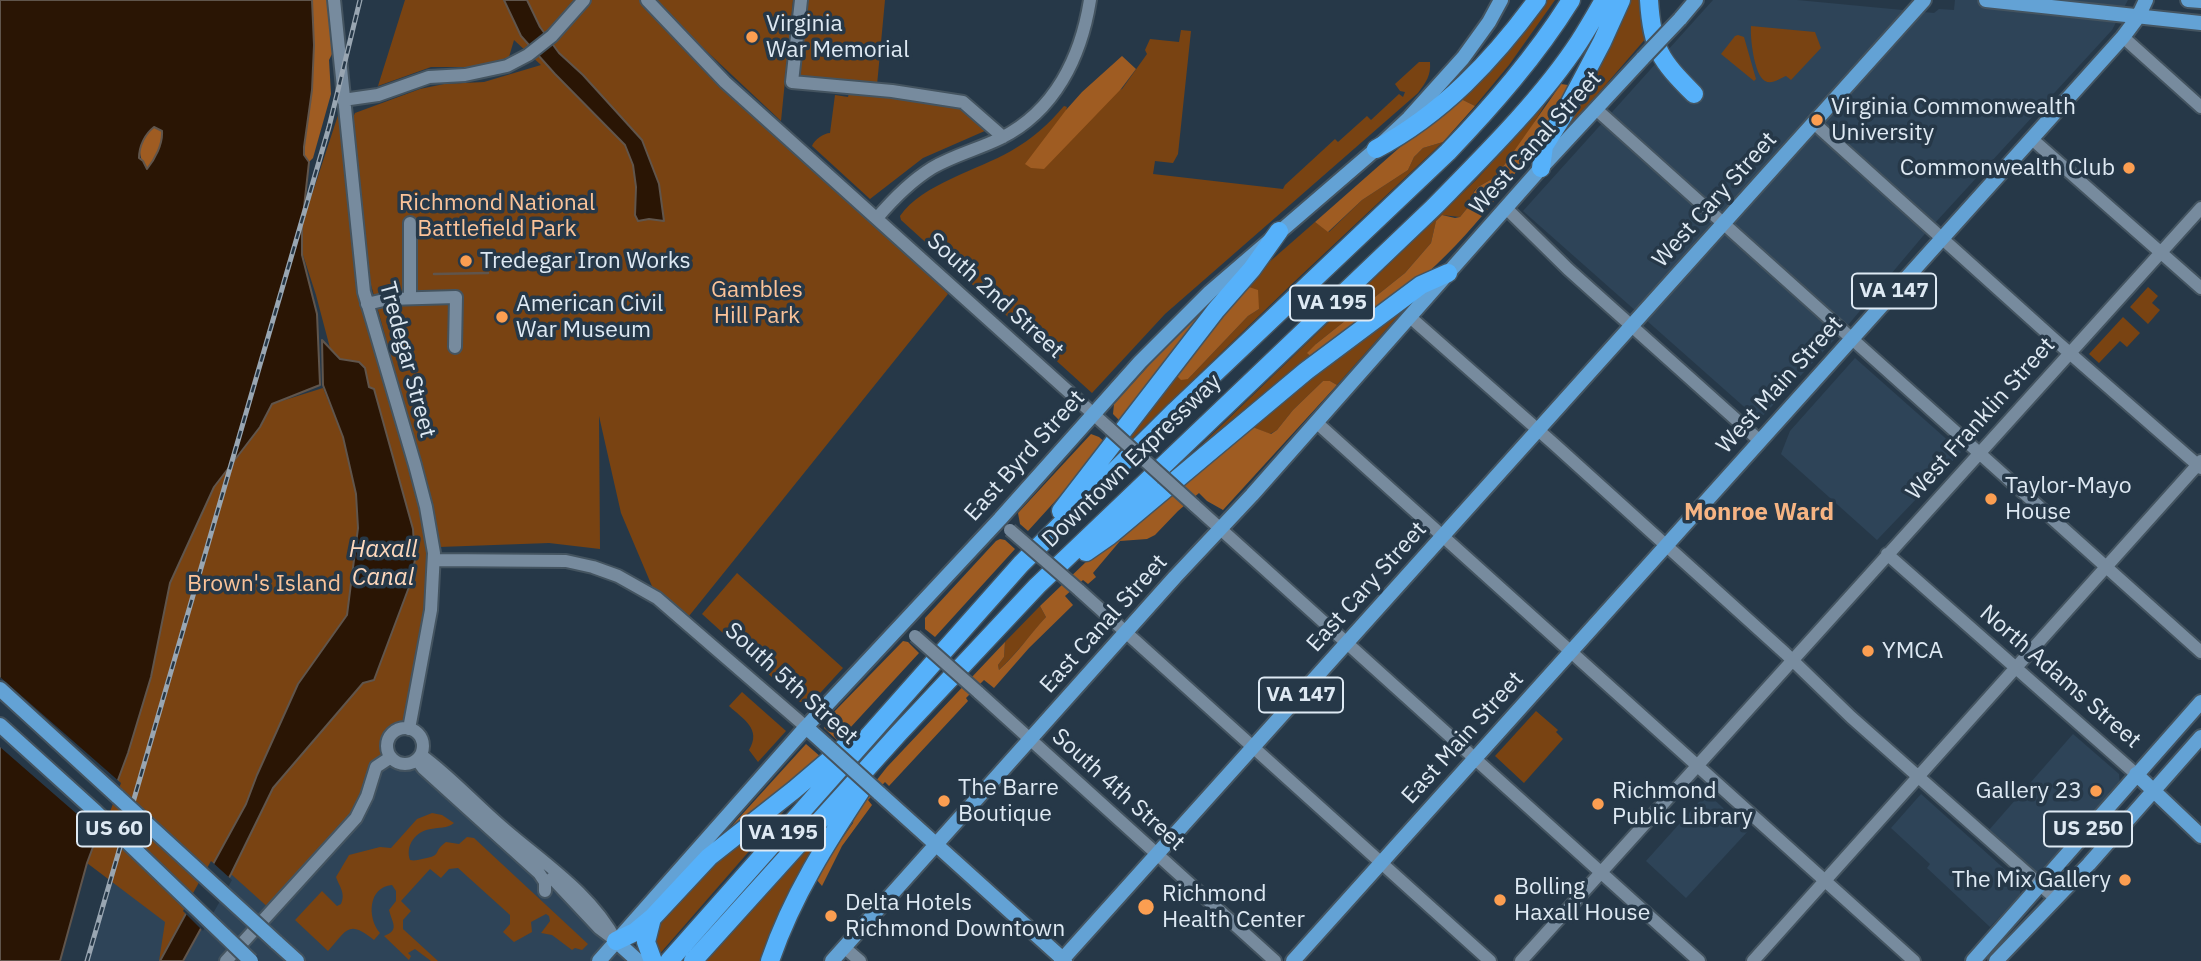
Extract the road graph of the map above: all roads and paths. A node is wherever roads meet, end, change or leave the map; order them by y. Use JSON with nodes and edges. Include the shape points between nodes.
{"nodes":[{"id":1,"x":334,"y":0,"type":"edge"},
{"id":2,"x":584,"y":0,"type":"edge"},
{"id":3,"x":646,"y":0,"type":"edge"},
{"id":4,"x":801,"y":0,"type":"edge"},
{"id":5,"x":1090,"y":0,"type":"edge"},
{"id":6,"x":1501,"y":0,"type":"edge"},
{"id":7,"x":1537,"y":0,"type":"edge"},
{"id":8,"x":1571,"y":0,"type":"edge"},
{"id":9,"x":1604,"y":0,"type":"edge"},
{"id":10,"x":1621,"y":0,"type":"edge"},
{"id":11,"x":1649,"y":0,"type":"edge"},
{"id":12,"x":1696,"y":0,"type":"edge"},
{"id":13,"x":1924,"y":0,"type":"edge"},
{"id":14,"x":1986,"y":0,"type":"edge"},
{"id":15,"x":2146,"y":0,"type":"edge"},
{"id":16,"x":2188,"y":0,"type":"edge"},
{"id":17,"x":2201,"y":1,"type":"edge"},
{"id":18,"x":2138,"y":17,"type":"junction"},
{"id":19,"x":2201,"y":23,"type":"edge"},
{"id":20,"x":2123,"y":37,"type":"junction"},
{"id":21,"x":1694,"y":94,"type":"dead end"},
{"id":22,"x":344,"y":100,"type":"junction"},
{"id":23,"x":2201,"y":107,"type":"edge"},
{"id":24,"x":1597,"y":110,"type":"junction"},
{"id":25,"x":1814,"y":123,"type":"junction"},
{"id":26,"x":1003,"y":137,"type":"junction"},
{"id":27,"x":2032,"y":139,"type":"junction"},
{"id":28,"x":1376,"y":149,"type":"junction"},
{"id":29,"x":1541,"y":168,"type":"junction"},
{"id":30,"x":1506,"y":208,"type":"junction"},
{"id":31,"x":2201,"y":208,"type":"edge"},
{"id":32,"x":877,"y":218,"type":"junction"},
{"id":33,"x":410,"y":223,"type":"dead end"},
{"id":34,"x":1724,"y":225,"type":"junction"},
{"id":35,"x":1279,"y":231,"type":"junction"},
{"id":36,"x":1942,"y":239,"type":"junction"},
{"id":37,"x":2161,"y":253,"type":"junction"},
{"id":38,"x":1448,"y":273,"type":"junction"},
{"id":39,"x":2201,"y":288,"type":"edge"},
{"id":40,"x":410,"y":297,"type":"junction"},
{"id":41,"x":368,"y":304,"type":"junction"},
{"id":42,"x":1410,"y":317,"type":"junction"},
{"id":43,"x":1632,"y":327,"type":"junction"},
{"id":44,"x":1852,"y":339,"type":"junction"},
{"id":45,"x":456,"y":347,"type":"dead end"},
{"id":46,"x":2069,"y":352,"type":"junction"},
{"id":47,"x":1093,"y":413,"type":"junction"},
{"id":48,"x":1316,"y":422,"type":"junction"},
{"id":49,"x":1539,"y":430,"type":"junction"},
{"id":50,"x":1760,"y":441,"type":"junction"},
{"id":51,"x":1979,"y":453,"type":"junction"},
{"id":52,"x":2200,"y":465,"type":"edge"},
{"id":53,"x":1000,"y":519,"type":"junction"},
{"id":54,"x":1220,"y":528,"type":"junction"},
{"id":55,"x":1443,"y":537,"type":"junction"},
{"id":56,"x":1666,"y":546,"type":"junction"},
{"id":57,"x":1887,"y":554,"type":"junction"},
{"id":58,"x":434,"y":560,"type":"junction"},
{"id":59,"x":1021,"y":564,"type":"junction"},
{"id":60,"x":2106,"y":568,"type":"junction"},
{"id":61,"x":1037,"y":586,"type":"junction"},
{"id":62,"x":902,"y":624,"type":"junction"},
{"id":63,"x":1126,"y":633,"type":"junction"},
{"id":64,"x":1347,"y":643,"type":"junction"},
{"id":65,"x":1571,"y":652,"type":"junction"},
{"id":66,"x":2201,"y":652,"type":"edge"},
{"id":67,"x":1792,"y":660,"type":"junction"},
{"id":68,"x":2016,"y":668,"type":"junction"},
{"id":69,"x":0,"y":689,"type":"edge"},
{"id":70,"x":2201,"y":702,"type":"edge"},
{"id":71,"x":896,"y":705,"type":"junction"},
{"id":72,"x":0,"y":725,"type":"edge"},
{"id":73,"x":806,"y":727,"type":"junction"},
{"id":74,"x":409,"y":729,"type":"junction"},
{"id":75,"x":899,"y":733,"type":"junction"},
{"id":76,"x":2201,"y":737,"type":"edge"},
{"id":77,"x":1031,"y":739,"type":"junction"},
{"id":78,"x":1253,"y":748,"type":"junction"},
{"id":79,"x":391,"y":757,"type":"junction"},
{"id":80,"x":419,"y":758,"type":"junction"},
{"id":81,"x":1474,"y":760,"type":"junction"},
{"id":82,"x":1698,"y":767,"type":"junction"},
{"id":83,"x":2136,"y":774,"type":"junction"},
{"id":84,"x":1919,"y":777,"type":"junction"},
{"id":85,"x":2153,"y":791,"type":"junction"},
{"id":86,"x":2198,"y":830,"type":"edge"},
{"id":87,"x":937,"y":845,"type":"junction"},
{"id":88,"x":1157,"y":854,"type":"junction"},
{"id":89,"x":1381,"y":863,"type":"junction"},
{"id":90,"x":1601,"y":872,"type":"junction"},
{"id":91,"x":1825,"y":881,"type":"junction"},
{"id":92,"x":2040,"y":884,"type":"junction"},
{"id":93,"x":545,"y":891,"type":"dead end"},
{"id":94,"x":2055,"y":898,"type":"junction"},
{"id":95,"x":653,"y":917,"type":"junction"},
{"id":96,"x":616,"y":941,"type":"junction"},
{"id":97,"x":845,"y":948,"type":"junction"},
{"id":98,"x":646,"y":959,"type":"edge"},
{"id":99,"x":1063,"y":960,"type":"edge"},
{"id":100,"x":226,"y":961,"type":"edge"},
{"id":101,"x":251,"y":961,"type":"edge"},
{"id":102,"x":297,"y":961,"type":"edge"},
{"id":103,"x":599,"y":961,"type":"edge"},
{"id":104,"x":669,"y":961,"type":"edge"},
{"id":105,"x":694,"y":961,"type":"edge"},
{"id":106,"x":770,"y":961,"type":"edge"},
{"id":107,"x":832,"y":961,"type":"edge"},
{"id":108,"x":860,"y":961,"type":"edge"},
{"id":109,"x":1275,"y":961,"type":"edge"},
{"id":110,"x":1293,"y":961,"type":"edge"},
{"id":111,"x":1490,"y":961,"type":"edge"},
{"id":112,"x":1521,"y":961,"type":"edge"},
{"id":113,"x":1699,"y":961,"type":"edge"},
{"id":114,"x":1753,"y":961,"type":"edge"},
{"id":115,"x":1914,"y":961,"type":"edge"},
{"id":116,"x":1973,"y":961,"type":"edge"},
{"id":117,"x":1996,"y":961,"type":"edge"}],
"edges":[{"from":1,"to":22,"type":"street","name":"Tredegar Street"},
{"from":2,"to":22,"type":"street","via":[[552,36],[507,66],[429,77],[378,95]]},
{"from":3,"to":32,"type":"street","name":"South 2nd Street","via":[[725,82]]},
{"from":4,"to":26,"type":"street","via":[[792,82],[963,102]]},
{"from":5,"to":26,"type":"street","via":[[1081,42],[1067,73],[1046,103]]},
{"from":6,"to":28,"type":"main road","name":"East Byrd Street","via":[[1447,77]]},
{"from":7,"to":28,"type":"highway","via":[[1471,79],[1423,121]]},
{"from":8,"to":59,"type":"highway","name":"Downtown Expressway","number":"VA 195","via":[[1520,72],[1448,152]]},
{"from":9,"to":61,"type":"highway","name":"Downtown Expressway","number":"VA 195","via":[[1578,44],[1493,147]]},
{"from":10,"to":29,"type":"highway","via":[[1544,146]]},
{"from":11,"to":21,"type":"highway","via":[[1659,54]]},
{"from":12,"to":24,"type":"main road","name":"West Canal Street","bridge":true},
{"from":13,"to":25,"type":"main road","name":"West Cary Street","number":"VA 147"},
{"from":14,"to":18,"type":"main road"},
{"from":15,"to":18,"type":"main road","name":"West Main Street","number":"VA 147"},
{"from":16,"to":17,"type":"main road"},
{"from":18,"to":19,"type":"main road"},
{"from":18,"to":20,"type":"main road","name":"West Main Street","number":"VA 147"},
{"from":20,"to":23,"type":"street"},
{"from":20,"to":27,"type":"main road","name":"West Main Street","number":"VA 147"},
{"from":22,"to":41,"type":"street","name":"Tredegar Street"},
{"from":24,"to":29,"type":"main road","name":"West Canal Street"},
{"from":24,"to":34,"type":"street"},
{"from":25,"to":34,"type":"main road","name":"West Cary Street","number":"VA 147"},
{"from":25,"to":36,"type":"street"},
{"from":26,"to":32,"type":"street","via":[[934,167],[911,182]]},
{"from":27,"to":36,"type":"main road","name":"West Main Street","number":"VA 147"},
{"from":27,"to":37,"type":"street"},
{"from":28,"to":35,"type":"main road","name":"East Byrd Street"},
{"from":29,"to":30,"type":"main road","name":"West Canal Street"},
{"from":30,"to":38,"type":"main road","name":"West Canal Street"},
{"from":30,"to":43,"type":"street"},
{"from":31,"to":37,"type":"street","name":"West Franklin Street"},
{"from":32,"to":47,"type":"street","name":"South 2nd Street"},
{"from":33,"to":40,"type":"street"},
{"from":34,"to":43,"type":"main road","name":"West Cary Street","number":"VA 147"},
{"from":34,"to":44,"type":"street"},
{"from":35,"to":47,"type":"main road","name":"East Byrd Street","via":[[1175,326]]},
{"from":35,"to":59,"type":"highway"},
{"from":36,"to":44,"type":"main road","name":"West Main Street","number":"VA 147"},
{"from":36,"to":46,"type":"street"},
{"from":37,"to":39,"type":"street"},
{"from":37,"to":46,"type":"street","name":"West Franklin Street"},
{"from":38,"to":42,"type":"main road","name":"West Canal Street"},
{"from":38,"to":61,"type":"highway","via":[[1422,285],[1368,324],[1109,536]]},
{"from":40,"to":41,"type":"street"},
{"from":40,"to":45,"type":"street","via":[[456,298]]},
{"from":41,"to":58,"type":"street","name":"Tredegar Street","via":[[419,483]]},
{"from":42,"to":48,"type":"main road","name":"East Canal Street"},
{"from":42,"to":49,"type":"street"},
{"from":43,"to":49,"type":"main road","name":"West Cary Street","number":"VA 147"},
{"from":43,"to":50,"type":"street"},
{"from":44,"to":50,"type":"main road","name":"West Main Street","number":"VA 147"},
{"from":44,"to":51,"type":"street"},
{"from":46,"to":51,"type":"street","name":"West Franklin Street"},
{"from":46,"to":52,"type":"street"},
{"from":47,"to":53,"type":"main road","name":"East Byrd Street"},
{"from":47,"to":54,"type":"street","name":"South 2nd Street","bridge":true},
{"from":48,"to":54,"type":"main road","name":"East Canal Street"},
{"from":48,"to":55,"type":"street"},
{"from":49,"to":55,"type":"main road","name":"East Cary Street","number":"VA 147"},
{"from":49,"to":56,"type":"street"},
{"from":50,"to":56,"type":"main road","name":"West Main Street","number":"VA 147"},
{"from":51,"to":57,"type":"street","name":"West Franklin Street"},
{"from":51,"to":60,"type":"street"},
{"from":52,"to":60,"type":"street"},
{"from":53,"to":62,"type":"main road","name":"East Byrd Street"},
{"from":53,"to":63,"type":"street","bridge":true},
{"from":54,"to":63,"type":"main road","name":"East Canal Street"},
{"from":54,"to":64,"type":"street","name":"South 2nd Street"},
{"from":55,"to":64,"type":"main road","name":"East Cary Street","number":"VA 147"},
{"from":55,"to":65,"type":"street"},
{"from":56,"to":65,"type":"main road","name":"East Main Street","number":"VA 147"},
{"from":56,"to":67,"type":"street"},
{"from":57,"to":67,"type":"street","name":"West Franklin Street"},
{"from":57,"to":68,"type":"street","name":"North Adams Street"},
{"from":58,"to":73,"type":"street","name":"South 5th Street","via":[[566,561],[618,576],[657,597]]},
{"from":58,"to":74,"type":"street","name":"Tredegar Street"},
{"from":59,"to":71,"type":"highway","name":"Downtown Expressway","number":"VA 195"},
{"from":60,"to":66,"type":"street"},
{"from":60,"to":68,"type":"street"},
{"from":61,"to":75,"type":"highway","name":"Downtown Expressway","number":"VA 195"},
{"from":62,"to":73,"type":"main road","name":"East Byrd Street"},
{"from":62,"to":77,"type":"street","name":"South 4th Street","bridge":true},
{"from":63,"to":77,"type":"main road","name":"East Canal Street"},
{"from":63,"to":78,"type":"street"},
{"from":64,"to":78,"type":"main road","name":"East Cary Street","number":"VA 147"},
{"from":64,"to":81,"type":"street","name":"South 2nd Street"},
{"from":65,"to":81,"type":"main road","name":"East Main Street","number":"VA 147"},
{"from":65,"to":82,"type":"street"},
{"from":67,"to":82,"type":"street","name":"West Franklin Street"},
{"from":67,"to":84,"type":"street"},
{"from":68,"to":83,"type":"street","name":"North Adams Street"},
{"from":68,"to":84,"type":"street"},
{"from":69,"to":102,"type":"main road","number":"US 60","bridge":true},
{"from":70,"to":83,"type":"main road","number":"US 250"},
{"from":71,"to":95,"type":"highway","via":[[877,715],[716,852]]},
{"from":71,"to":104,"type":"highway","name":"Downtown Expressway","number":"VA 195"},
{"from":72,"to":101,"type":"main road","number":"US 60","bridge":true},
{"from":73,"to":87,"type":"main road","name":"South 5th Street","bridge":true},
{"from":73,"to":96,"type":"main road","name":"East Byrd Street"},
{"from":74,"to":79,"type":"street","via":[[390,737]]},
{"from":74,"to":80,"type":"street","via":[[422,739]]},
{"from":75,"to":105,"type":"highway","name":"Downtown Expressway","number":"VA 195"},
{"from":75,"to":106,"type":"highway","via":[[820,853]]},
{"from":76,"to":85,"type":"main road","number":"US 250"},
{"from":77,"to":87,"type":"main road","name":"East Canal Street"},
{"from":77,"to":88,"type":"street","name":"South 4th Street"},
{"from":78,"to":88,"type":"main road","name":"East Cary Street","number":"VA 147"},
{"from":78,"to":89,"type":"street"},
{"from":79,"to":80,"type":"street","via":[[406,764]]},
{"from":79,"to":100,"type":"street","via":[[376,767],[356,818]]},
{"from":80,"to":93,"type":"street","via":[[423,768],[539,873]]},
{"from":80,"to":96,"type":"street","via":[[549,864],[605,920]]},
{"from":81,"to":89,"type":"main road","name":"East Main Street","number":"VA 147"},
{"from":81,"to":90,"type":"street","name":"South 2nd Street"},
{"from":82,"to":90,"type":"street","name":"West Franklin Street"},
{"from":82,"to":91,"type":"street"},
{"from":83,"to":85,"type":"main road","name":"North Adams Street"},
{"from":83,"to":92,"type":"main road","number":"US 250"},
{"from":84,"to":91,"type":"street"},
{"from":84,"to":92,"type":"street"},
{"from":85,"to":86,"type":"main road","name":"North Adams Street"},
{"from":85,"to":94,"type":"main road","number":"US 250"},
{"from":87,"to":97,"type":"main road","name":"East Canal Street"},
{"from":87,"to":99,"type":"main road","name":"South 5th Street"},
{"from":88,"to":99,"type":"main road","name":"East Cary Street","number":"VA 147"},
{"from":88,"to":109,"type":"street","name":"South 4th Street"},
{"from":89,"to":110,"type":"main road","name":"East Main Street","number":"VA 147"},
{"from":89,"to":111,"type":"street"},
{"from":90,"to":112,"type":"street","name":"West Franklin Street"},
{"from":90,"to":113,"type":"street","name":"South 2nd Street"},
{"from":91,"to":114,"type":"street"},
{"from":91,"to":115,"type":"street"},
{"from":92,"to":94,"type":"street"},
{"from":92,"to":116,"type":"main road","number":"US 250"},
{"from":94,"to":117,"type":"main road","number":"US 250"},
{"from":95,"to":96,"type":"highway"},
{"from":95,"to":98,"type":"highway","via":[[646,936]]},
{"from":96,"to":98,"type":"main road"},
{"from":96,"to":103,"type":"main road","name":"East Byrd Street"},
{"from":97,"to":107,"type":"main road","name":"East Canal Street"},
{"from":97,"to":108,"type":"street"}]}
